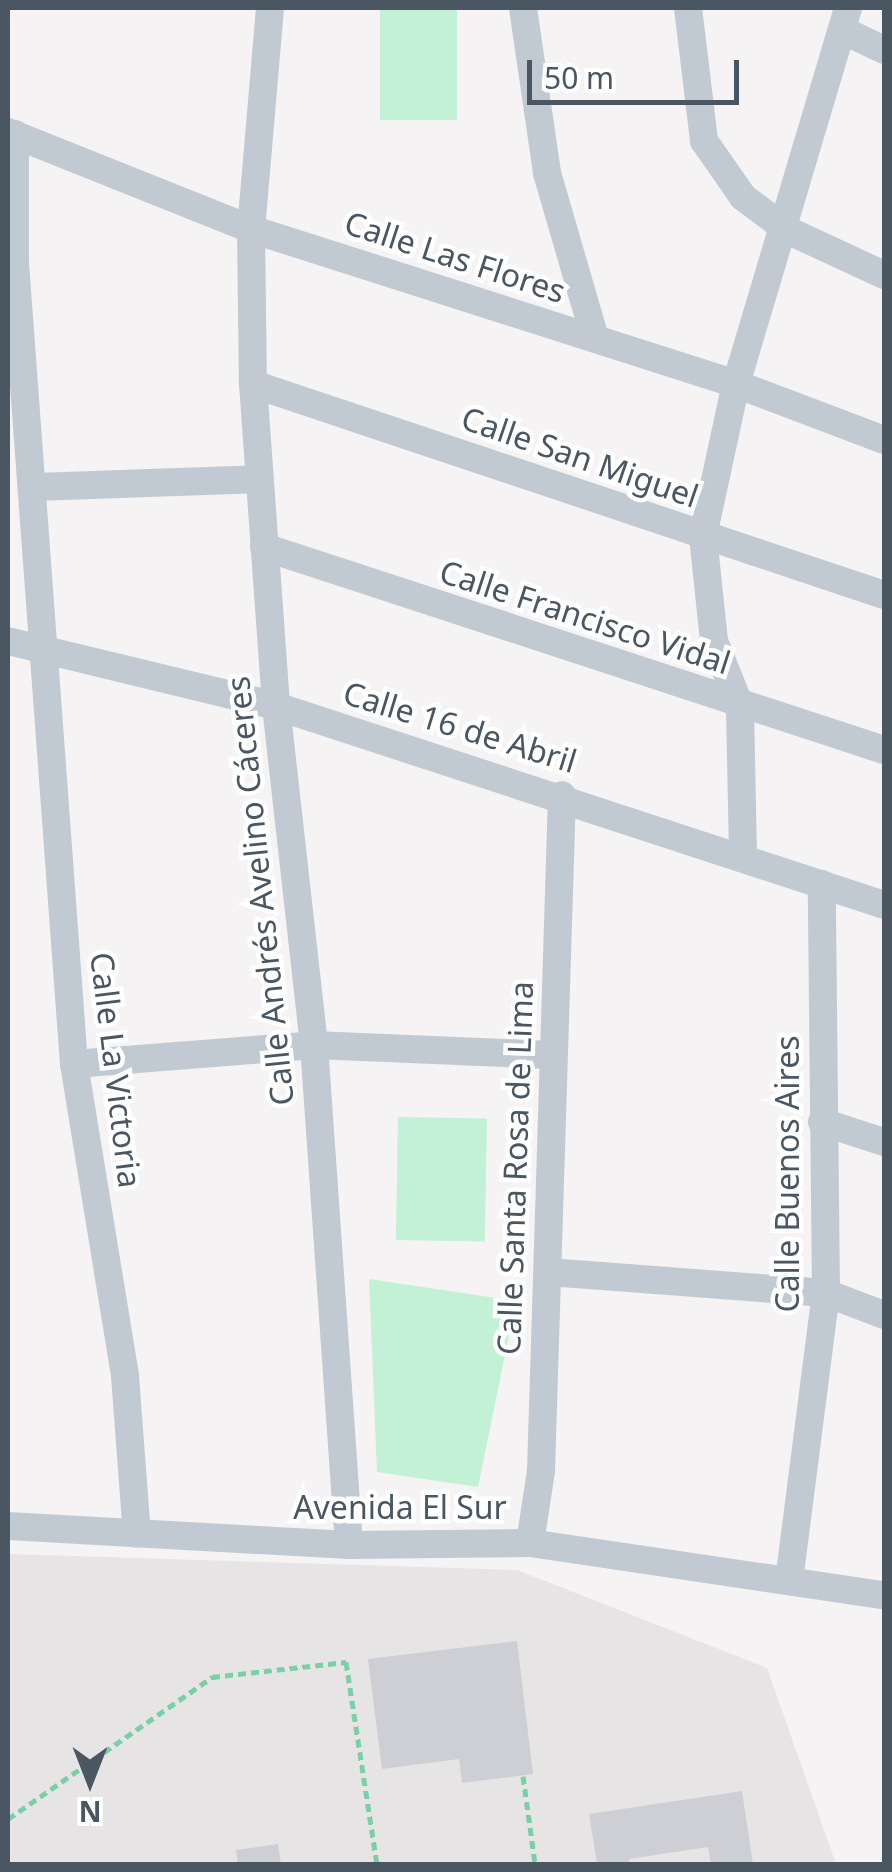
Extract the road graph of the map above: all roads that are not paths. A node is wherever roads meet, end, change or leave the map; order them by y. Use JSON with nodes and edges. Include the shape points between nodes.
{"nodes":[{"id":1,"x":270,"y":8,"type":"edge"},
{"id":2,"x":523,"y":8,"type":"edge"},
{"id":3,"x":688,"y":8,"type":"edge"},
{"id":4,"x":845,"y":19,"type":"edge"},
{"id":5,"x":884,"y":50,"type":"edge"},
{"id":6,"x":11,"y":133,"type":"edge"},
{"id":7,"x":251,"y":229,"type":"junction"},
{"id":8,"x":786,"y":230,"type":"junction"},
{"id":9,"x":11,"y":264,"type":"edge"},
{"id":10,"x":884,"y":275,"type":"edge"},
{"id":11,"x":595,"y":338,"type":"junction"},
{"id":12,"x":253,"y":384,"type":"junction"},
{"id":13,"x":736,"y":384,"type":"junction"},
{"id":14,"x":884,"y":440,"type":"edge"},
{"id":15,"x":260,"y":480,"type":"junction"},
{"id":16,"x":35,"y":487,"type":"junction"},
{"id":17,"x":703,"y":536,"type":"junction"},
{"id":18,"x":264,"y":547,"type":"junction"},
{"id":19,"x":884,"y":595,"type":"edge"},
{"id":20,"x":8,"y":641,"type":"edge"},
{"id":21,"x":40,"y":649,"type":"junction"},
{"id":22,"x":276,"y":706,"type":"junction"},
{"id":23,"x":740,"y":706,"type":"junction"},
{"id":24,"x":884,"y":750,"type":"edge"},
{"id":25,"x":562,"y":795,"type":"junction"},
{"id":26,"x":743,"y":854,"type":"junction"},
{"id":27,"x":822,"y":884,"type":"junction"},
{"id":28,"x":884,"y":905,"type":"edge"},
{"id":29,"x":314,"y":1045,"type":"junction"},
{"id":30,"x":552,"y":1055,"type":"junction"},
{"id":31,"x":74,"y":1064,"type":"junction"},
{"id":32,"x":822,"y":1122,"type":"junction"},
{"id":33,"x":884,"y":1142,"type":"edge"},
{"id":34,"x":548,"y":1272,"type":"junction"},
{"id":35,"x":826,"y":1293,"type":"junction"},
{"id":36,"x":884,"y":1315,"type":"edge"},
{"id":37,"x":8,"y":1526,"type":"edge"},
{"id":38,"x":138,"y":1534,"type":"junction"},
{"id":39,"x":530,"y":1542,"type":"junction"},
{"id":40,"x":349,"y":1545,"type":"junction"},
{"id":41,"x":789,"y":1582,"type":"junction"},
{"id":42,"x":884,"y":1595,"type":"edge"}],
"edges":[{"from":1,"to":7,"type":"street","name":"Calle Andrés Avelino Cáceres"},
{"from":2,"to":11,"type":"street","via":[[546,173]]},
{"from":3,"to":8,"type":"street","via":[[704,140],[743,197]]},
{"from":4,"to":5,"type":"street"},
{"from":4,"to":8,"type":"street"},
{"from":6,"to":7,"type":"street","name":"Calle Las Flores"},
{"from":6,"to":9,"type":"street","name":"Calle La Victoria"},
{"from":7,"to":11,"type":"street","name":"Calle Las Flores"},
{"from":7,"to":12,"type":"street","name":"Calle Andrés Avelino Cáceres"},
{"from":8,"to":10,"type":"street"},
{"from":8,"to":13,"type":"street"},
{"from":9,"to":16,"type":"street","name":"Calle La Victoria"},
{"from":11,"to":13,"type":"street","name":"Calle Las Flores"},
{"from":12,"to":15,"type":"street","name":"Calle Andrés Avelino Cáceres"},
{"from":12,"to":17,"type":"street","name":"Calle San Miguel"},
{"from":13,"to":14,"type":"street","name":"Calle Las Flores"},
{"from":13,"to":17,"type":"street"},
{"from":15,"to":16,"type":"street"},
{"from":15,"to":18,"type":"street","name":"Calle Andrés Avelino Cáceres"},
{"from":16,"to":21,"type":"street","name":"Calle La Victoria"},
{"from":17,"to":19,"type":"street","name":"Calle San Miguel"},
{"from":17,"to":23,"type":"street","via":[[714,642]]},
{"from":18,"to":22,"type":"street","name":"Calle Andrés Avelino Cáceres"},
{"from":18,"to":23,"type":"street","name":"Calle Francisco Vidal"},
{"from":20,"to":21,"type":"street","name":"Calle 16 de Abril"},
{"from":21,"to":22,"type":"street","name":"Calle 16 de Abril"},
{"from":21,"to":31,"type":"street","name":"Calle La Victoria"},
{"from":22,"to":25,"type":"street","name":"Calle 16 de Abril"},
{"from":22,"to":29,"type":"street","name":"Calle Andrés Avelino Cáceres"},
{"from":23,"to":24,"type":"street","name":"Calle Francisco Vidal"},
{"from":23,"to":26,"type":"street"},
{"from":25,"to":26,"type":"street","name":"Calle 16 de Abril"},
{"from":25,"to":30,"type":"street","name":"Calle Santa Rosa de Lima"},
{"from":26,"to":27,"type":"street","name":"Calle 16 de Abril"},
{"from":27,"to":28,"type":"street","name":"Calle 16 de Abril"},
{"from":27,"to":32,"type":"street","name":"Calle Buenos Aires"},
{"from":29,"to":30,"type":"street"},
{"from":29,"to":31,"type":"street"},
{"from":29,"to":40,"type":"street","name":"Calle Andrés Avelino Cáceres"},
{"from":30,"to":34,"type":"street","name":"Calle Santa Rosa de Lima"},
{"from":31,"to":38,"type":"street","name":"Calle La Victoria","via":[[125,1376]]},
{"from":32,"to":33,"type":"street"},
{"from":32,"to":35,"type":"street","name":"Calle Buenos Aires"},
{"from":34,"to":35,"type":"street"},
{"from":34,"to":39,"type":"street","name":"Calle Santa Rosa de Lima","via":[[540,1472]]},
{"from":35,"to":36,"type":"street"},
{"from":35,"to":41,"type":"street","name":"Calle Buenos Aires"},
{"from":37,"to":38,"type":"street","name":"Avenida El Sur"},
{"from":38,"to":40,"type":"street","name":"Avenida El Sur"},
{"from":39,"to":40,"type":"street","name":"Avenida El Sur"},
{"from":39,"to":41,"type":"street","name":"Avenida El Sur"},
{"from":41,"to":42,"type":"street","name":"Avenida El Sur"}]}
